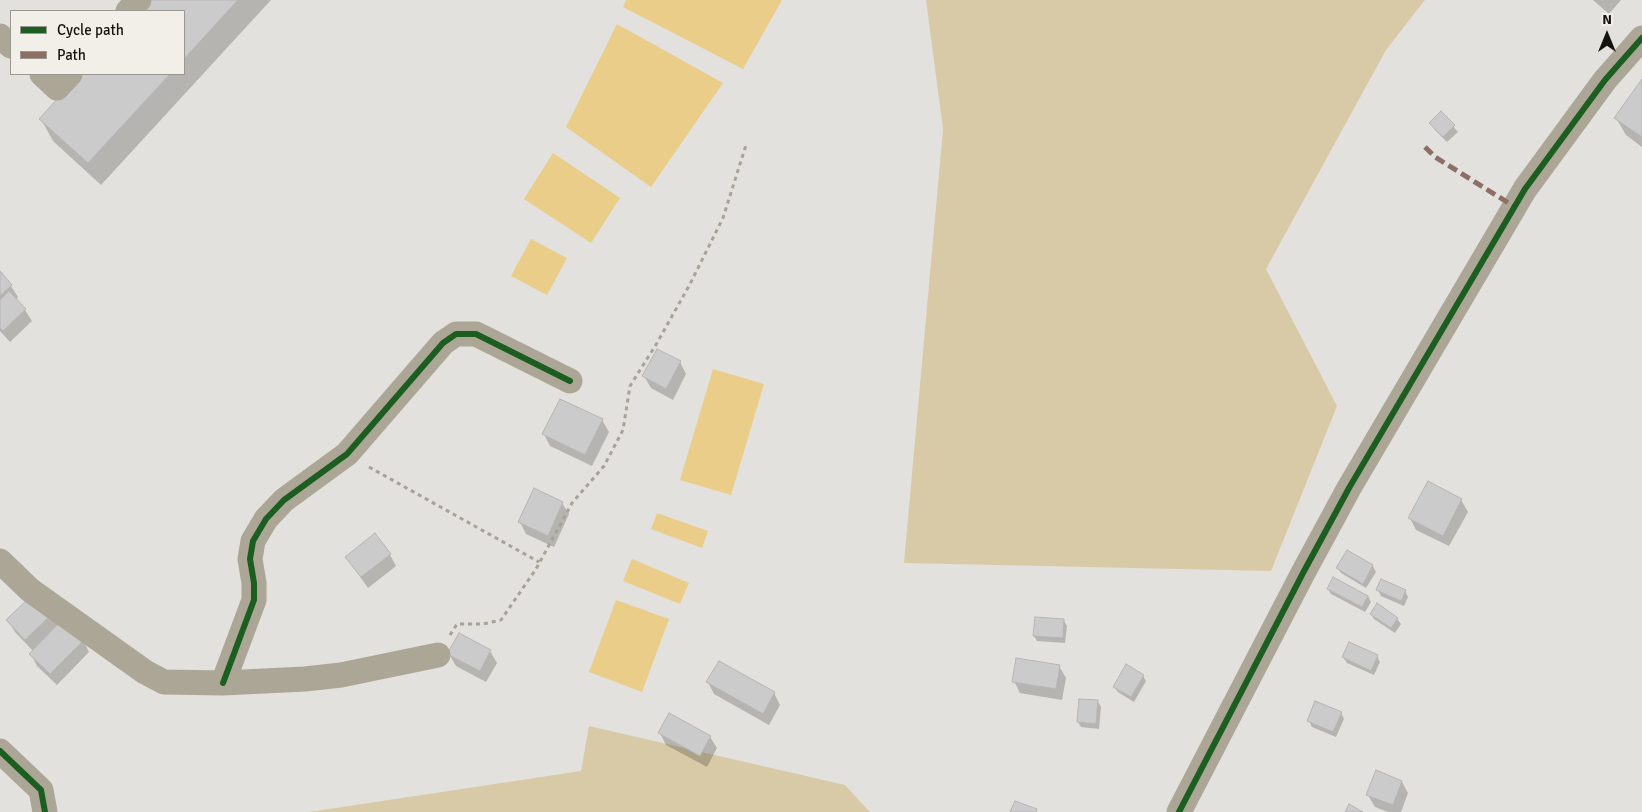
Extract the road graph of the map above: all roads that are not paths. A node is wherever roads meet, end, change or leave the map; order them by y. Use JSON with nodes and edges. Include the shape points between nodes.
{"nodes":[{"id":1,"x":139,"y":0,"type":"edge"},
{"id":2,"x":129,"y":10,"type":"edge"},
{"id":3,"x":0,"y":36,"type":"edge"},
{"id":4,"x":1642,"y":38,"type":"edge"},
{"id":5,"x":10,"y":45,"type":"edge"},
{"id":6,"x":43,"y":75,"type":"edge"},
{"id":7,"x":69,"y":75,"type":"edge"},
{"id":8,"x":570,"y":381,"type":"dead end"},
{"id":9,"x":0,"y":561,"type":"edge"},
{"id":10,"x":438,"y":655,"type":"road end"},
{"id":11,"x":223,"y":683,"type":"junction"},
{"id":12,"x":0,"y":751,"type":"edge"},
{"id":13,"x":44,"y":812,"type":"edge"},
{"id":14,"x":1179,"y":812,"type":"edge"}],
"edges":[{"from":1,"to":2,"type":"street"},
{"from":3,"to":5,"type":"street"},
{"from":4,"to":14,"type":"street","via":[[1604,80],[1525,190],[1349,488]]},
{"from":6,"to":7,"type":"street","via":[[57,88]]},
{"from":8,"to":11,"type":"street","via":[[476,334],[456,334],[443,343],[347,454],[284,500],[266,519],[253,541],[250,560],[254,600]]},
{"from":9,"to":11,"type":"street","via":[[30,590],[145,672],[164,682]]},
{"from":10,"to":11,"type":"street","via":[[305,680]]},
{"from":12,"to":13,"type":"street","via":[[42,790]]}]}
